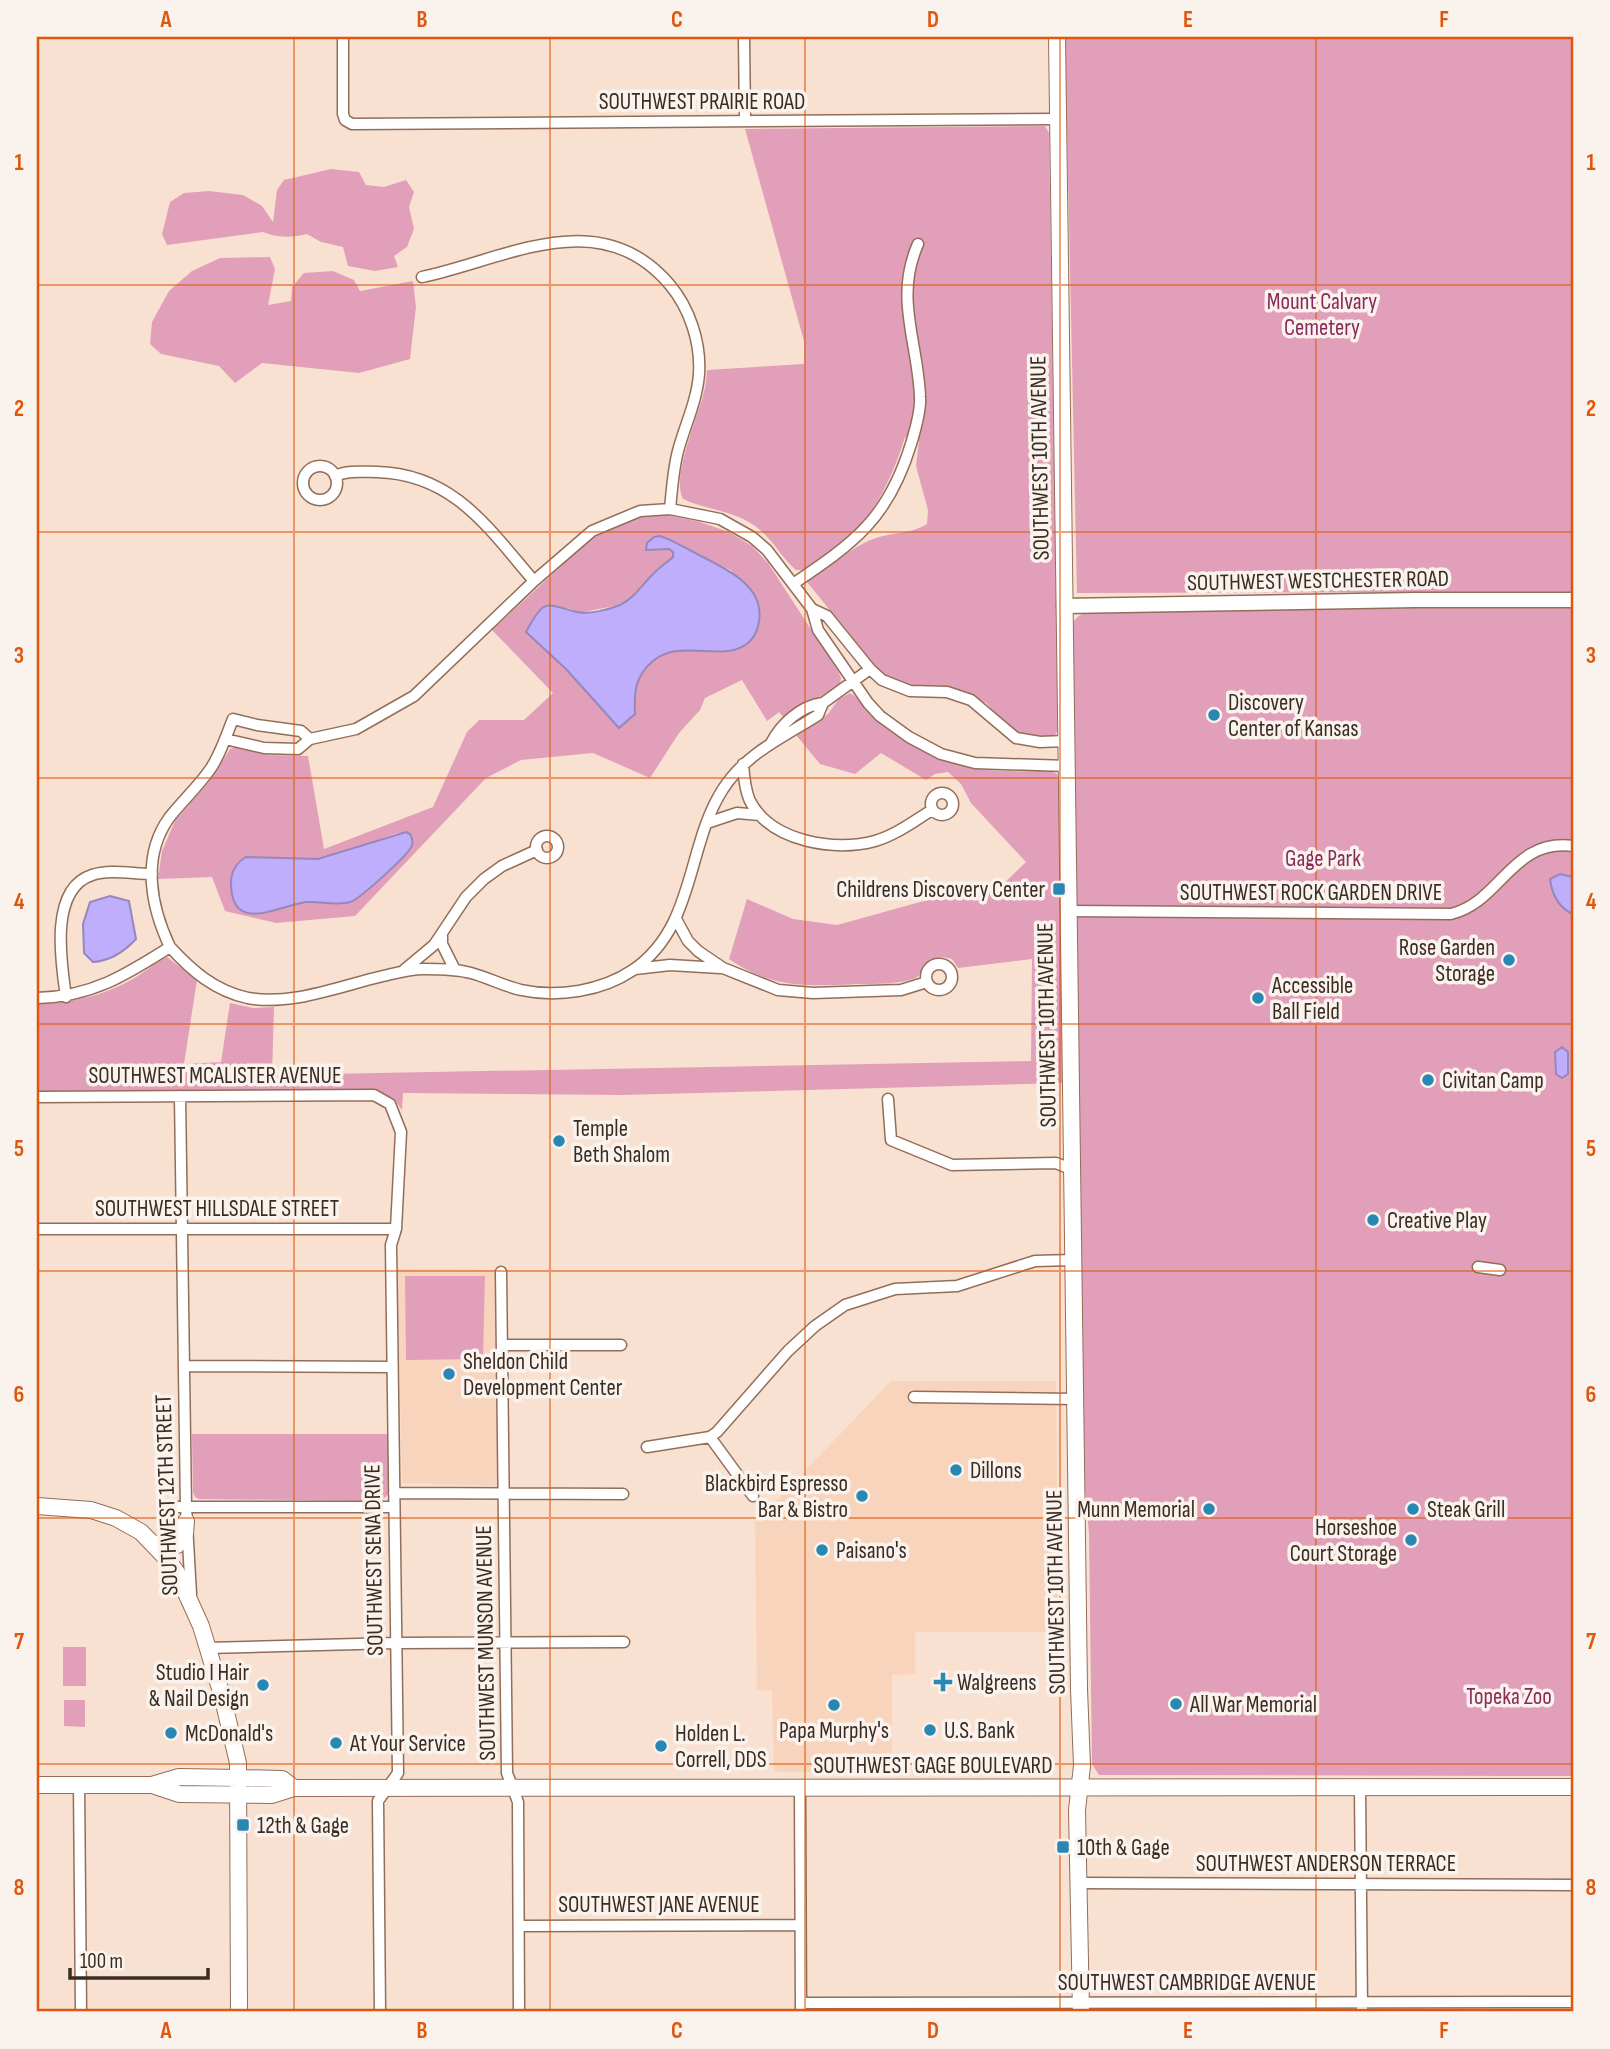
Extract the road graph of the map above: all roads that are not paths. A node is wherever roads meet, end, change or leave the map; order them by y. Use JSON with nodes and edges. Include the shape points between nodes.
{"nodes":[{"id":1,"x":343,"y":37,"type":"edge"},
{"id":2,"x":744,"y":37,"type":"edge"},
{"id":3,"x":1057,"y":37,"type":"edge"},
{"id":4,"x":1058,"y":119,"type":"junction"},
{"id":5,"x":745,"y":121,"type":"junction"},
{"id":6,"x":918,"y":244,"type":"dead end"},
{"id":7,"x":422,"y":277,"type":"dead end"},
{"id":8,"x":335,"y":476,"type":"dead end"},
{"id":9,"x":670,"y":509,"type":"junction"},
{"id":10,"x":534,"y":582,"type":"junction"},
{"id":11,"x":793,"y":584,"type":"junction"},
{"id":12,"x":1573,"y":600,"type":"edge"},
{"id":13,"x":1064,"y":606,"type":"junction"},
{"id":14,"x":812,"y":609,"type":"junction"},
{"id":15,"x":870,"y":669,"type":"junction"},
{"id":16,"x":852,"y":682,"type":"junction"},
{"id":17,"x":225,"y":739,"type":"junction"},
{"id":18,"x":310,"y":739,"type":"junction"},
{"id":19,"x":1066,"y":741,"type":"junction"},
{"id":20,"x":743,"y":765,"type":"junction"},
{"id":21,"x":1067,"y":766,"type":"junction"},
{"id":22,"x":932,"y":810,"type":"dead end"},
{"id":23,"x":760,"y":815,"type":"junction"},
{"id":24,"x":707,"y":823,"type":"junction"},
{"id":25,"x":1573,"y":846,"type":"edge"},
{"id":26,"x":537,"y":850,"type":"dead end"},
{"id":27,"x":152,"y":874,"type":"junction"},
{"id":28,"x":1068,"y":911,"type":"junction"},
{"id":29,"x":676,"y":919,"type":"junction"},
{"id":30,"x":442,"y":934,"type":"junction"},
{"id":31,"x":170,"y":947,"type":"junction"},
{"id":32,"x":723,"y":968,"type":"junction"},
{"id":33,"x":455,"y":970,"type":"junction"},
{"id":34,"x":634,"y":970,"type":"junction"},
{"id":35,"x":402,"y":972,"type":"junction"},
{"id":36,"x":927,"y":982,"type":"dead end"},
{"id":37,"x":66,"y":997,"type":"junction"},
{"id":38,"x":37,"y":998,"type":"edge"},
{"id":39,"x":180,"y":1096,"type":"junction"},
{"id":40,"x":37,"y":1097,"type":"edge"},
{"id":41,"x":888,"y":1099,"type":"dead end"},
{"id":42,"x":390,"y":1104,"type":"joint"},
{"id":43,"x":1071,"y":1169,"type":"junction"},
{"id":44,"x":37,"y":1229,"type":"edge"},
{"id":45,"x":182,"y":1229,"type":"junction"},
{"id":46,"x":397,"y":1229,"type":"junction"},
{"id":47,"x":1073,"y":1260,"type":"junction"},
{"id":48,"x":1478,"y":1266,"type":"dead end"},
{"id":49,"x":1500,"y":1270,"type":"dead end"},
{"id":50,"x":501,"y":1272,"type":"dead end"},
{"id":51,"x":502,"y":1345,"type":"junction"},
{"id":52,"x":621,"y":1345,"type":"dead end"},
{"id":53,"x":184,"y":1366,"type":"junction"},
{"id":54,"x":392,"y":1367,"type":"junction"},
{"id":55,"x":914,"y":1397,"type":"dead end"},
{"id":56,"x":1075,"y":1399,"type":"junction"},
{"id":57,"x":710,"y":1437,"type":"junction"},
{"id":58,"x":647,"y":1447,"type":"dead end"},
{"id":59,"x":394,"y":1493,"type":"junction"},
{"id":60,"x":504,"y":1493,"type":"junction"},
{"id":61,"x":623,"y":1494,"type":"dead end"},
{"id":62,"x":753,"y":1496,"type":"dead end"},
{"id":63,"x":174,"y":1507,"type":"dead end"},
{"id":64,"x":394,"y":1507,"type":"junction"},
{"id":65,"x":37,"y":1508,"type":"edge"},
{"id":66,"x":186,"y":1514,"type":"junction"},
{"id":67,"x":153,"y":1543,"type":"junction"},
{"id":68,"x":193,"y":1608,"type":"junction"},
{"id":69,"x":506,"y":1642,"type":"junction"},
{"id":70,"x":624,"y":1642,"type":"dead end"},
{"id":71,"x":395,"y":1643,"type":"junction"},
{"id":72,"x":207,"y":1647,"type":"junction"},
{"id":73,"x":39,"y":1783,"type":"edge"},
{"id":74,"x":79,"y":1783,"type":"junction"},
{"id":75,"x":239,"y":1786,"type":"junction"},
{"id":76,"x":1360,"y":1787,"type":"junction"},
{"id":77,"x":1573,"y":1787,"type":"edge"},
{"id":78,"x":388,"y":1788,"type":"junction"},
{"id":79,"x":512,"y":1788,"type":"junction"},
{"id":80,"x":800,"y":1788,"type":"junction"},
{"id":81,"x":1080,"y":1788,"type":"junction"},
{"id":82,"x":1079,"y":1883,"type":"junction"},
{"id":83,"x":1361,"y":1885,"type":"junction"},
{"id":84,"x":1573,"y":1885,"type":"edge"},
{"id":85,"x":800,"y":1925,"type":"junction"},
{"id":86,"x":519,"y":1926,"type":"junction"},
{"id":87,"x":1573,"y":2002,"type":"edge"},
{"id":88,"x":1081,"y":2007,"type":"edge"},
{"id":89,"x":801,"y":2008,"type":"edge"},
{"id":90,"x":1362,"y":2008,"type":"edge"},
{"id":91,"x":81,"y":2012,"type":"edge"},
{"id":92,"x":239,"y":2012,"type":"edge"},
{"id":93,"x":380,"y":2012,"type":"edge"},
{"id":94,"x":519,"y":2012,"type":"edge"}],
"edges":[{"from":1,"to":5,"type":"street","name":"SOUTHWEST PRAIRIE ROAD","via":[[343,114],[352,124]]},
{"from":2,"to":5,"type":"street"},
{"from":3,"to":4,"type":"main road","name":"SOUTHWEST 10TH AVENUE"},
{"from":4,"to":5,"type":"street","name":"SOUTHWEST PRAIRIE ROAD"},
{"from":4,"to":13,"type":"main road","name":"SOUTHWEST 10TH AVENUE"},
{"from":6,"to":11,"type":"street","via":[[906,284],[920,399],[902,473],[869,526]]},
{"from":7,"to":9,"type":"street","via":[[541,244],[572,240],[625,251],[654,268],[684,306],[699,357],[697,389],[676,460]]},
{"from":8,"to":10,"type":"street","via":[[402,474],[447,491],[478,517]]},
{"from":9,"to":10,"type":"street","via":[[640,511],[592,531]]},
{"from":9,"to":11,"type":"street","via":[[703,514],[737,527],[767,550]]},
{"from":10,"to":18,"type":"street","via":[[414,696],[356,729]]},
{"from":11,"to":14,"type":"street"},
{"from":12,"to":13,"type":"street","name":"SOUTHWEST WESTCHESTER ROAD"},
{"from":13,"to":19,"type":"main road","name":"SOUTHWEST 10TH AVENUE"},
{"from":14,"to":15,"type":"street","via":[[827,616]]},
{"from":14,"to":16,"type":"street","via":[[818,630]]},
{"from":15,"to":16,"type":"street"},
{"from":15,"to":19,"type":"street","via":[[896,687],[947,692],[971,700],[1016,738]]},
{"from":16,"to":20,"type":"street","via":[[795,716]]},
{"from":16,"to":21,"type":"street","via":[[880,716],[909,737],[957,760]]},
{"from":17,"to":18,"type":"street","via":[[285,750],[298,749]]},
{"from":17,"to":18,"type":"street","via":[[233,719],[301,731]]},
{"from":17,"to":27,"type":"street","via":[[209,771],[163,828]]},
{"from":19,"to":21,"type":"main road","name":"SOUTHWEST 10TH AVENUE"},
{"from":20,"to":23,"type":"street","via":[[747,792]]},
{"from":20,"to":24,"type":"street","via":[[724,787]]},
{"from":21,"to":28,"type":"main road","name":"SOUTHWEST 10TH AVENUE"},
{"from":22,"to":23,"type":"street","via":[[880,840],[849,846],[804,840]]},
{"from":23,"to":24,"type":"street","via":[[737,813]]},
{"from":24,"to":29,"type":"street"},
{"from":25,"to":28,"type":"street","name":"SOUTHWEST ROCK GARDEN DRIVE","via":[[1550,846],[1525,857],[1479,901],[1451,914]]},
{"from":26,"to":30,"type":"street","via":[[484,879]]},
{"from":27,"to":31,"type":"street","via":[[154,907]]},
{"from":27,"to":37,"type":"street","via":[[100,873],[82,880],[69,894],[63,913]]},
{"from":28,"to":43,"type":"main road","name":"SOUTHWEST 10TH AVENUE"},
{"from":29,"to":32,"type":"street","via":[[688,941]]},
{"from":29,"to":34,"type":"street"},
{"from":30,"to":33,"type":"street"},
{"from":30,"to":35,"type":"street"},
{"from":31,"to":35,"type":"street","via":[[215,986],[263,999],[292,998]]},
{"from":31,"to":37,"type":"street","via":[[108,983]]},
{"from":32,"to":34,"type":"street","via":[[670,965]]},
{"from":32,"to":36,"type":"street","via":[[764,986],[794,992],[901,990]]},
{"from":33,"to":34,"type":"street","via":[[520,990],[556,994],[593,988]]},
{"from":33,"to":35,"type":"street"},
{"from":37,"to":38,"type":"street"},
{"from":39,"to":40,"type":"street","name":"SOUTHWEST MCALISTER AVENUE"},
{"from":39,"to":42,"type":"street","name":"SOUTHWEST MCALISTER AVENUE","via":[[374,1095]]},
{"from":39,"to":45,"type":"street","name":"SOUTHWEST 12TH STREET"},
{"from":41,"to":43,"type":"street","via":[[891,1140],[952,1165],[1056,1164]]},
{"from":42,"to":46,"type":"street","name":"SOUTHWEST SENA DRIVE","via":[[401,1132]]},
{"from":43,"to":47,"type":"main road","name":"SOUTHWEST 10TH AVENUE"},
{"from":44,"to":45,"type":"street","name":"SOUTHWEST HILLSDALE STREET"},
{"from":45,"to":46,"type":"street","name":"SOUTHWEST HILLSDALE STREET"},
{"from":45,"to":53,"type":"street","name":"SOUTHWEST 12TH STREET"},
{"from":46,"to":54,"type":"street","name":"SOUTHWEST SENA DRIVE","via":[[391,1245]]},
{"from":47,"to":56,"type":"main road","name":"SOUTHWEST 10TH AVENUE"},
{"from":47,"to":57,"type":"street","via":[[1035,1261],[957,1286],[895,1289],[845,1305],[788,1351]]},
{"from":48,"to":49,"type":"street"},
{"from":50,"to":51,"type":"street","name":"SOUTHWEST MUNSON AVENUE"},
{"from":51,"to":52,"type":"street"},
{"from":51,"to":60,"type":"street","name":"SOUTHWEST MUNSON AVENUE"},
{"from":53,"to":54,"type":"street"},
{"from":53,"to":66,"type":"street","name":"SOUTHWEST 12TH STREET"},
{"from":54,"to":59,"type":"street","name":"SOUTHWEST SENA DRIVE"},
{"from":55,"to":56,"type":"street"},
{"from":56,"to":81,"type":"main road","name":"SOUTHWEST 10TH AVENUE"},
{"from":57,"to":58,"type":"street"},
{"from":57,"to":62,"type":"street"},
{"from":59,"to":60,"type":"street"},
{"from":59,"to":64,"type":"street","name":"SOUTHWEST SENA DRIVE"},
{"from":60,"to":61,"type":"street"},
{"from":60,"to":69,"type":"street","name":"SOUTHWEST MUNSON AVENUE"},
{"from":63,"to":66,"type":"street"},
{"from":64,"to":66,"type":"street"},
{"from":64,"to":71,"type":"street","name":"SOUTHWEST SENA DRIVE"},
{"from":65,"to":67,"type":"main road","via":[[91,1510],[116,1518]]},
{"from":66,"to":67,"type":"main road","via":[[185,1533],[177,1545],[166,1548]]},
{"from":66,"to":68,"type":"street","name":"SOUTHWEST 12TH STREET"},
{"from":67,"to":68,"type":"main road","via":[[177,1573]]},
{"from":68,"to":72,"type":"main road","name":"SOUTHWEST 12TH STREET"},
{"from":69,"to":70,"type":"street"},
{"from":69,"to":71,"type":"street"},
{"from":69,"to":79,"type":"street","name":"SOUTHWEST MUNSON AVENUE","via":[[507,1773]]},
{"from":71,"to":72,"type":"street"},
{"from":71,"to":78,"type":"street","name":"SOUTHWEST SENA DRIVE","via":[[398,1773]]},
{"from":72,"to":75,"type":"main road","name":"SOUTHWEST 12TH STREET","via":[[236,1749]]},
{"from":73,"to":74,"type":"main road","name":"SOUTHWEST GAGE BOULEVARD"},
{"from":74,"to":75,"type":"main road","name":"SOUTHWEST GAGE BOULEVARD","via":[[152,1785],[179,1777]]},
{"from":74,"to":91,"type":"street"},
{"from":75,"to":78,"type":"main road","name":"SOUTHWEST GAGE BOULEVARD","via":[[282,1779],[294,1788]]},
{"from":75,"to":92,"type":"main road","name":"SOUTHWEST 12TH STREET"},
{"from":76,"to":77,"type":"main road","name":"SOUTHWEST GAGE BOULEVARD"},
{"from":76,"to":81,"type":"main road","name":"SOUTHWEST GAGE BOULEVARD"},
{"from":76,"to":83,"type":"street"},
{"from":78,"to":79,"type":"main road","name":"SOUTHWEST GAGE BOULEVARD"},
{"from":78,"to":93,"type":"street","name":"SOUTHWEST SENA DRIVE","via":[[378,1801]]},
{"from":79,"to":80,"type":"main road","name":"SOUTHWEST GAGE BOULEVARD"},
{"from":79,"to":86,"type":"street","name":"SOUTHWEST MUNSON AVENUE","via":[[517,1802]]},
{"from":80,"to":81,"type":"main road","name":"SOUTHWEST GAGE BOULEVARD"},
{"from":80,"to":85,"type":"street"},
{"from":81,"to":82,"type":"main road","name":"SOUTHWEST 10TH AVENUE"},
{"from":82,"to":83,"type":"street","name":"SOUTHWEST ANDERSON TERRACE"},
{"from":82,"to":88,"type":"main road","name":"SOUTHWEST 10TH AVENUE"},
{"from":83,"to":84,"type":"street","name":"SOUTHWEST ANDERSON TERRACE"},
{"from":83,"to":90,"type":"street"},
{"from":85,"to":86,"type":"street","name":"SOUTHWEST JANE AVENUE"},
{"from":85,"to":89,"type":"street"},
{"from":86,"to":94,"type":"street","name":"SOUTHWEST MUNSON AVENUE"},
{"from":87,"to":90,"type":"street","name":"SOUTHWEST CAMBRIDGE AVENUE"},
{"from":88,"to":89,"type":"street","name":"SOUTHWEST CAMBRIDGE AVENUE"},
{"from":88,"to":90,"type":"street","name":"SOUTHWEST CAMBRIDGE AVENUE"}]}
